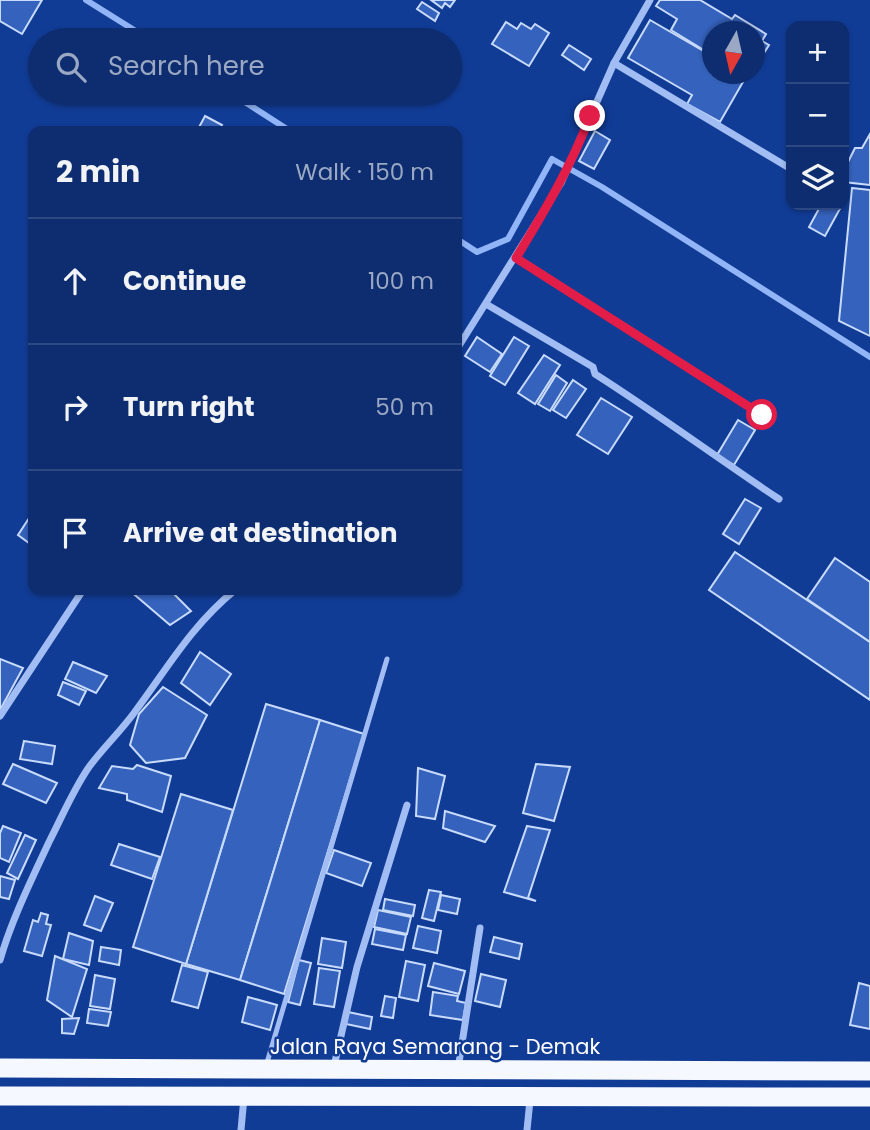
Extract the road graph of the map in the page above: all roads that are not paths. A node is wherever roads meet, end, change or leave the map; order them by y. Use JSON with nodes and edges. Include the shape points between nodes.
{"nodes":[{"id":1,"x":650,"y":0,"type":"edge"},
{"id":2,"x":614,"y":63,"type":"junction"},
{"id":3,"x":786,"y":166,"type":"edge"},
{"id":4,"x":516,"y":258,"type":"junction"},
{"id":5,"x":486,"y":304,"type":"junction"},
{"id":6,"x":462,"y":341,"type":"edge"},
{"id":7,"x":762,"y":415,"type":"dead end"},
{"id":8,"x":779,"y":499,"type":"dead end"},
{"id":9,"x":80,"y":595,"type":"edge"},
{"id":10,"x":229,"y":595,"type":"edge"},
{"id":11,"x":387,"y":659,"type":"dead end"},
{"id":12,"x":0,"y":716,"type":"edge"},
{"id":13,"x":407,"y":805,"type":"dead end"},
{"id":14,"x":480,"y":928,"type":"dead end"},
{"id":15,"x":0,"y":960,"type":"edge"},
{"id":16,"x":0,"y":1068,"type":"edge"},
{"id":17,"x":130,"y":1068,"type":"junction"},
{"id":18,"x":265,"y":1069,"type":"junction"},
{"id":19,"x":458,"y":1070,"type":"junction"},
{"id":20,"x":333,"y":1071,"type":"junction"},
{"id":21,"x":870,"y":1071,"type":"edge"},
{"id":22,"x":130,"y":1095,"type":"junction"},
{"id":23,"x":530,"y":1095,"type":"junction"},
{"id":24,"x":0,"y":1096,"type":"edge"},
{"id":25,"x":870,"y":1097,"type":"edge"},
{"id":26,"x":244,"y":1103,"type":"junction"},
{"id":27,"x":241,"y":1130,"type":"edge"},
{"id":28,"x":527,"y":1130,"type":"edge"}],
"edges":[{"from":1,"to":2,"type":"street"},
{"from":2,"to":3,"type":"street"},
{"from":2,"to":4,"type":"street","via":[[561,183]]},
{"from":4,"to":5,"type":"street"},
{"from":4,"to":7,"type":"street"},
{"from":5,"to":6,"type":"street"},
{"from":5,"to":8,"type":"street","via":[[593,367],[595,374]]},
{"from":9,"to":12,"type":"street"},
{"from":10,"to":15,"type":"street","via":[[171,659],[134,714],[89,767],[34,873]]},
{"from":11,"to":18,"type":"lane"},
{"from":13,"to":20,"type":"street","via":[[357,968]]},
{"from":14,"to":19,"type":"street"},
{"from":16,"to":17,"type":"highway","name":"Jalan Raya Semarang - Demak"},
{"from":17,"to":18,"type":"highway","name":"Jalan Raya Semarang - Demak"},
{"from":17,"to":22,"type":"highway"},
{"from":18,"to":20,"type":"highway","name":"Jalan Raya Semarang - Demak"},
{"from":19,"to":20,"type":"highway","name":"Jalan Raya Semarang - Demak"},
{"from":19,"to":21,"type":"highway","name":"Jalan Raya Semarang - Demak"},
{"from":22,"to":24,"type":"highway"},
{"from":22,"to":26,"type":"highway"},
{"from":23,"to":25,"type":"highway"},
{"from":23,"to":26,"type":"highway"},
{"from":23,"to":28,"type":"street"},
{"from":26,"to":27,"type":"street"}]}
